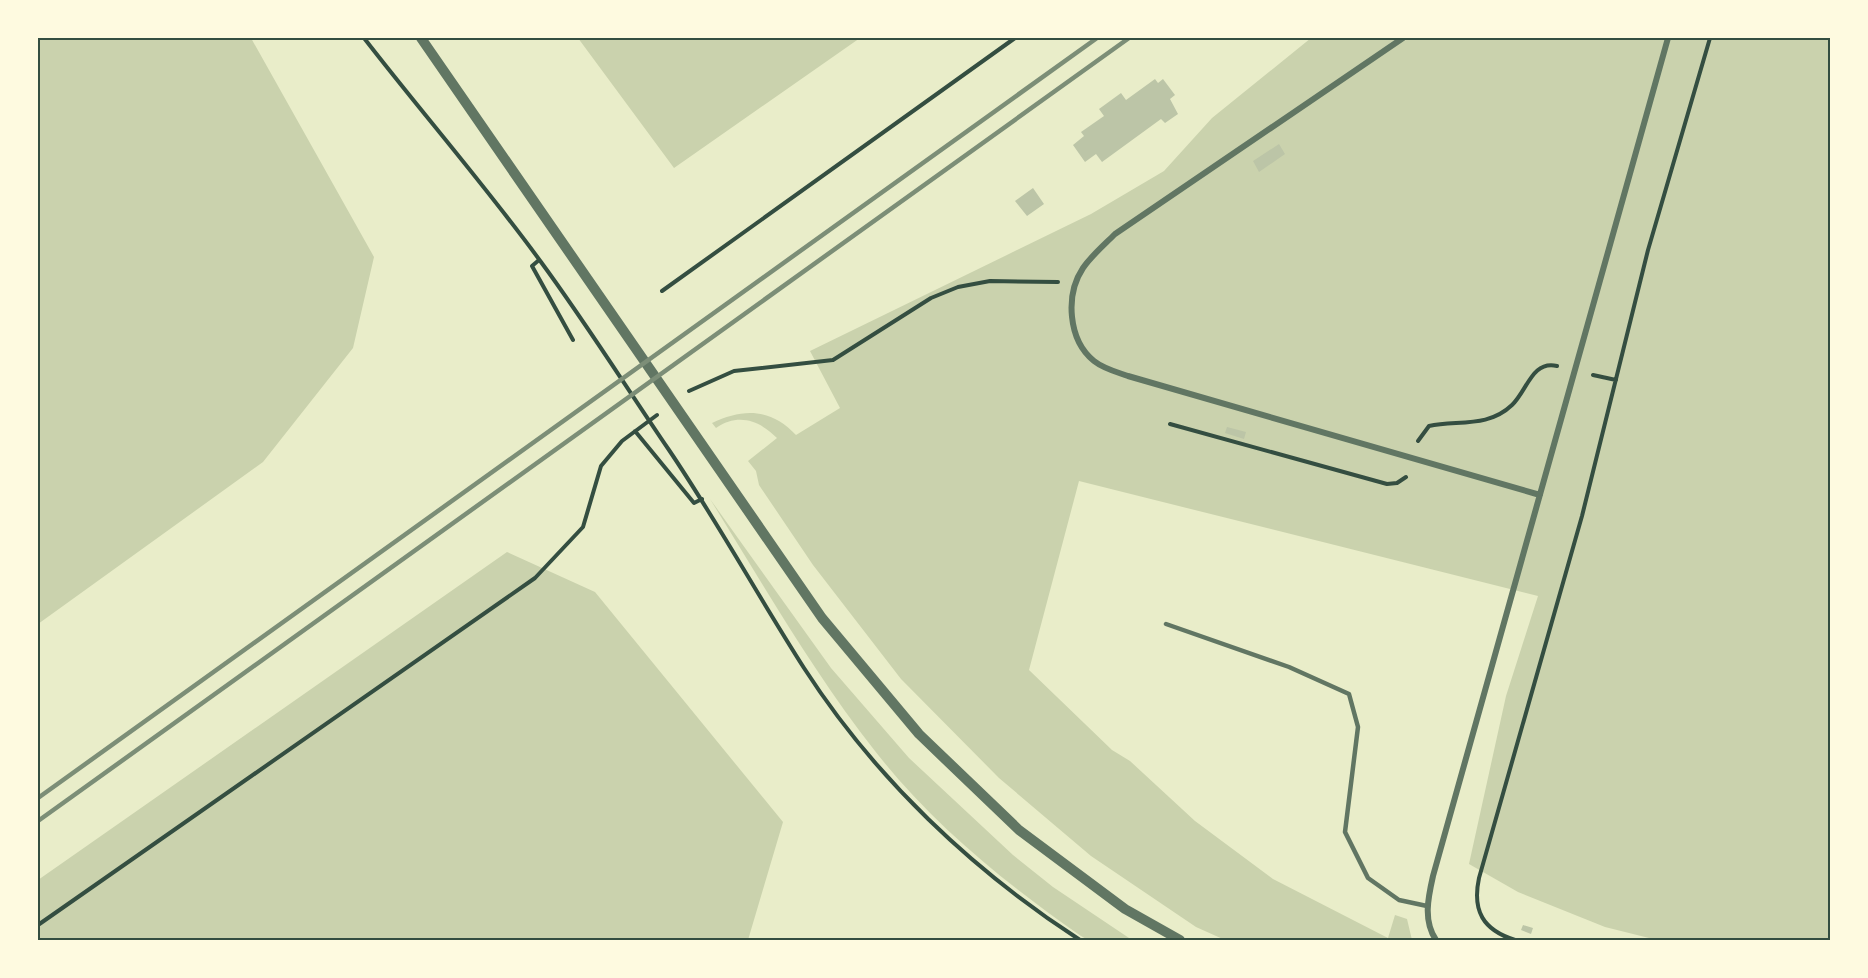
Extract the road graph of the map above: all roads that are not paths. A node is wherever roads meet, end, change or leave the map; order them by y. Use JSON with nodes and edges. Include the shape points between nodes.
{"nodes":[{"id":1,"x":422,"y":38,"type":"edge"},
{"id":2,"x":1403,"y":38,"type":"edge"},
{"id":3,"x":1668,"y":38,"type":"edge"},
{"id":4,"x":1540,"y":495,"type":"junction"},
{"id":5,"x":1166,"y":624,"type":"dead end"},
{"id":6,"x":1427,"y":906,"type":"junction"},
{"id":7,"x":1180,"y":940,"type":"edge"},
{"id":8,"x":1436,"y":940,"type":"edge"}],
"edges":[{"from":1,"to":7,"type":"street","via":[[822,618],[919,734],[1019,830],[1125,909]]},
{"from":2,"to":4,"type":"street","via":[[1115,234],[1092,256],[1076,283],[1072,313],[1075,331],[1083,350],[1108,369]]},
{"from":3,"to":4,"type":"street"},
{"from":4,"to":6,"type":"street","via":[[1432,876]]},
{"from":5,"to":6,"type":"lane","via":[[1289,667],[1349,694],[1358,727],[1345,832],[1368,878],[1399,900]]},
{"from":6,"to":8,"type":"street","via":[[1431,933]]}]}
